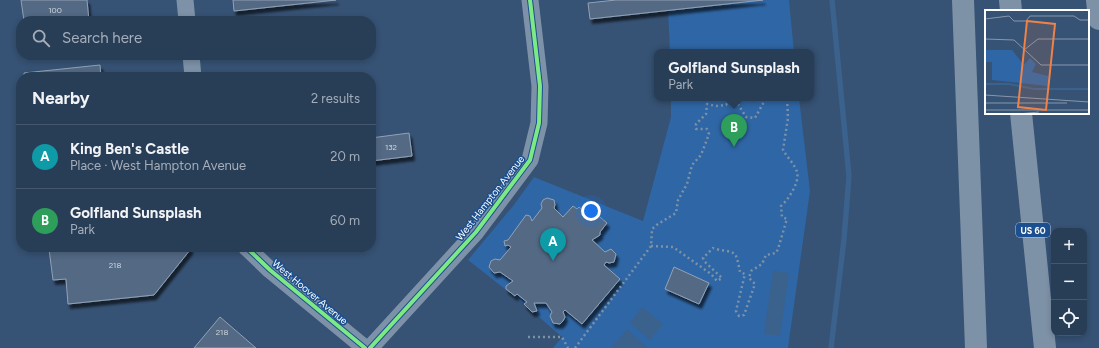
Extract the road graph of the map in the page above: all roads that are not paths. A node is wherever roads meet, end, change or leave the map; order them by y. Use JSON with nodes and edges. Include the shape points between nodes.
{"nodes":[{"id":1,"x":185,"y":0,"type":"edge"},
{"id":2,"x":530,"y":0,"type":"edge"},
{"id":3,"x":963,"y":0,"type":"edge"},
{"id":4,"x":1010,"y":0,"type":"edge"},
{"id":5,"x":1097,"y":0,"type":"edge"},
{"id":6,"x":1011,"y":10,"type":"edge"},
{"id":7,"x":187,"y":16,"type":"edge"},
{"id":8,"x":1099,"y":19,"type":"edge"},
{"id":9,"x":191,"y":60,"type":"edge"},
{"id":10,"x":193,"y":72,"type":"edge"},
{"id":11,"x":1021,"y":114,"type":"edge"},
{"id":12,"x":251,"y":252,"type":"edge"},
{"id":13,"x":365,"y":348,"type":"edge"},
{"id":14,"x":370,"y":348,"type":"edge"},
{"id":15,"x":976,"y":348,"type":"edge"},
{"id":16,"x":1045,"y":348,"type":"edge"}],
"edges":[{"from":1,"to":7,"type":"street"},
{"from":2,"to":14,"type":"street","name":"West Hampton Avenue","via":[[540,86],[539,123],[530,160],[476,232]]},
{"from":3,"to":15,"type":"highway"},
{"from":4,"to":6,"type":"highway"},
{"from":5,"to":8,"type":"highway"},
{"from":9,"to":10,"type":"street"},
{"from":11,"to":16,"type":"highway","number":"US 60"},
{"from":12,"to":13,"type":"street","name":"West Hoover Avenue"}]}
